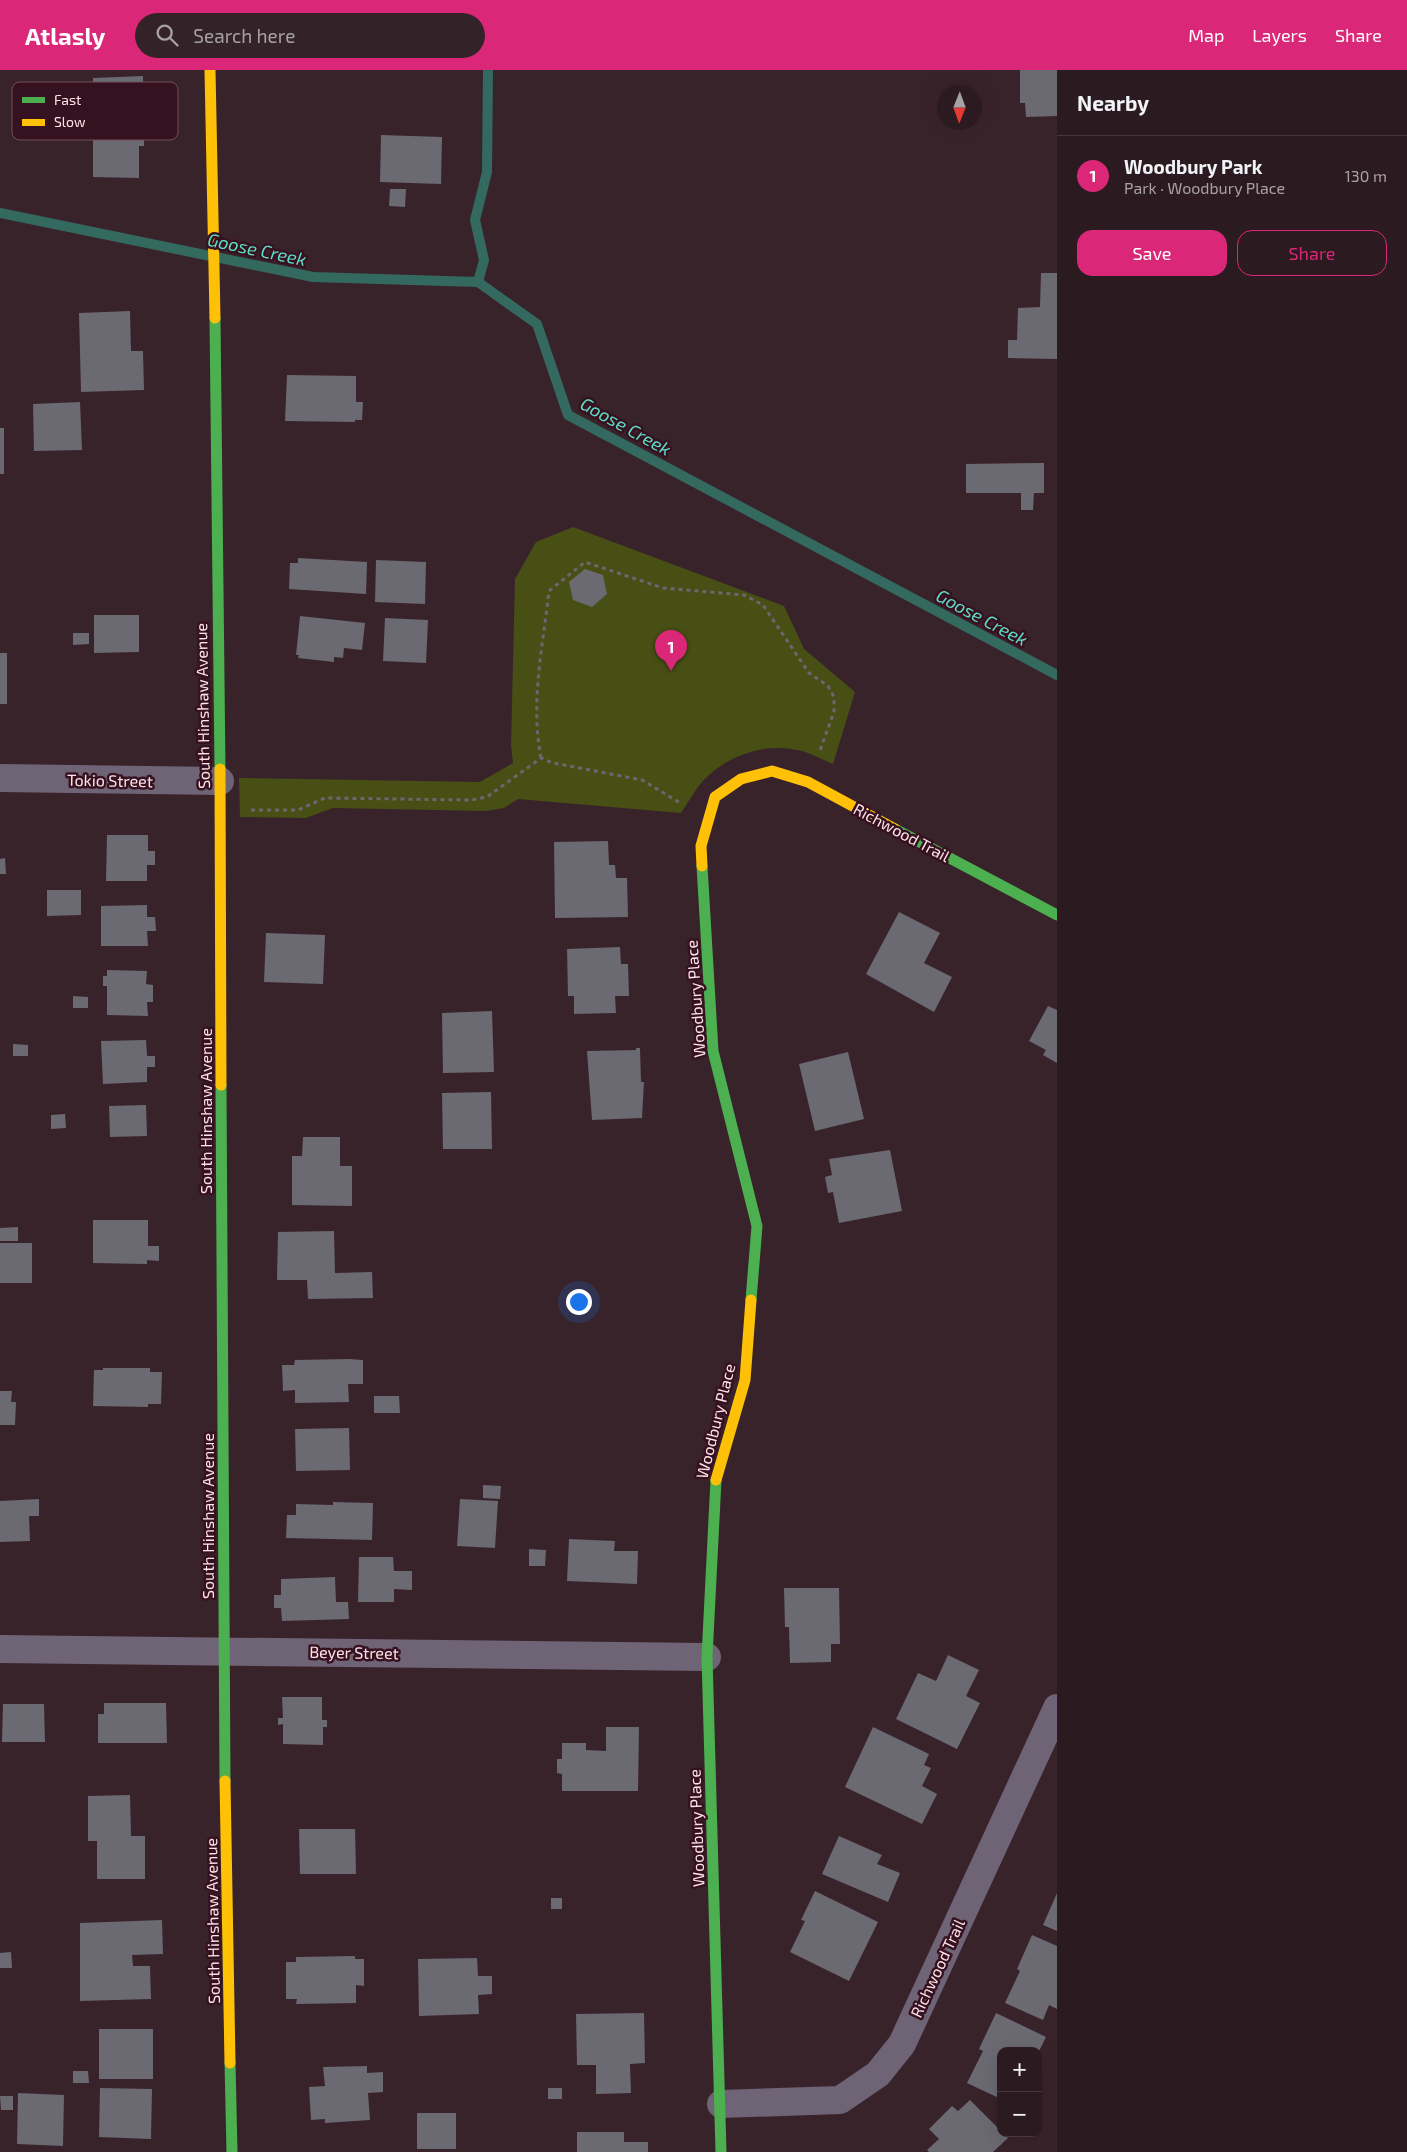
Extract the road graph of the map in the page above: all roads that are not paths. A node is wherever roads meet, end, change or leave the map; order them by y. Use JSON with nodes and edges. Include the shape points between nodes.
{"nodes":[{"id":1,"x":210,"y":70,"type":"edge"},
{"id":2,"x":0,"y":778,"type":"edge"},
{"id":3,"x":741,"y":780,"type":"joint"},
{"id":4,"x":220,"y":781,"type":"junction"},
{"id":5,"x":1057,"y":914,"type":"edge"},
{"id":6,"x":0,"y":1649,"type":"edge"},
{"id":7,"x":224,"y":1650,"type":"junction"},
{"id":8,"x":708,"y":1657,"type":"junction"},
{"id":9,"x":1057,"y":1708,"type":"edge"},
{"id":10,"x":721,"y":2104,"type":"junction"},
{"id":11,"x":232,"y":2152,"type":"edge"},
{"id":12,"x":722,"y":2152,"type":"edge"}],
"edges":[{"from":1,"to":4,"type":"street","name":"South Hinshaw Avenue"},
{"from":2,"to":4,"type":"street","name":"Tokio Street"},
{"from":3,"to":5,"type":"street","name":"Richwood Trail","via":[[772,771],[808,782]]},
{"from":3,"to":8,"type":"street","name":"Woodbury Place","via":[[716,797],[702,846],[713,1050],[757,1226],[745,1380],[716,1480]]},
{"from":4,"to":7,"type":"street","name":"South Hinshaw Avenue"},
{"from":6,"to":7,"type":"street","name":"Beyer Street"},
{"from":7,"to":8,"type":"street","name":"Beyer Street"},
{"from":7,"to":11,"type":"street","name":"South Hinshaw Avenue"},
{"from":8,"to":10,"type":"street","name":"Woodbury Place"},
{"from":9,"to":10,"type":"street","name":"Richwood Trail","via":[[902,2044],[878,2074],[840,2100]]},
{"from":10,"to":12,"type":"street","name":"Woodbury Place"}]}
